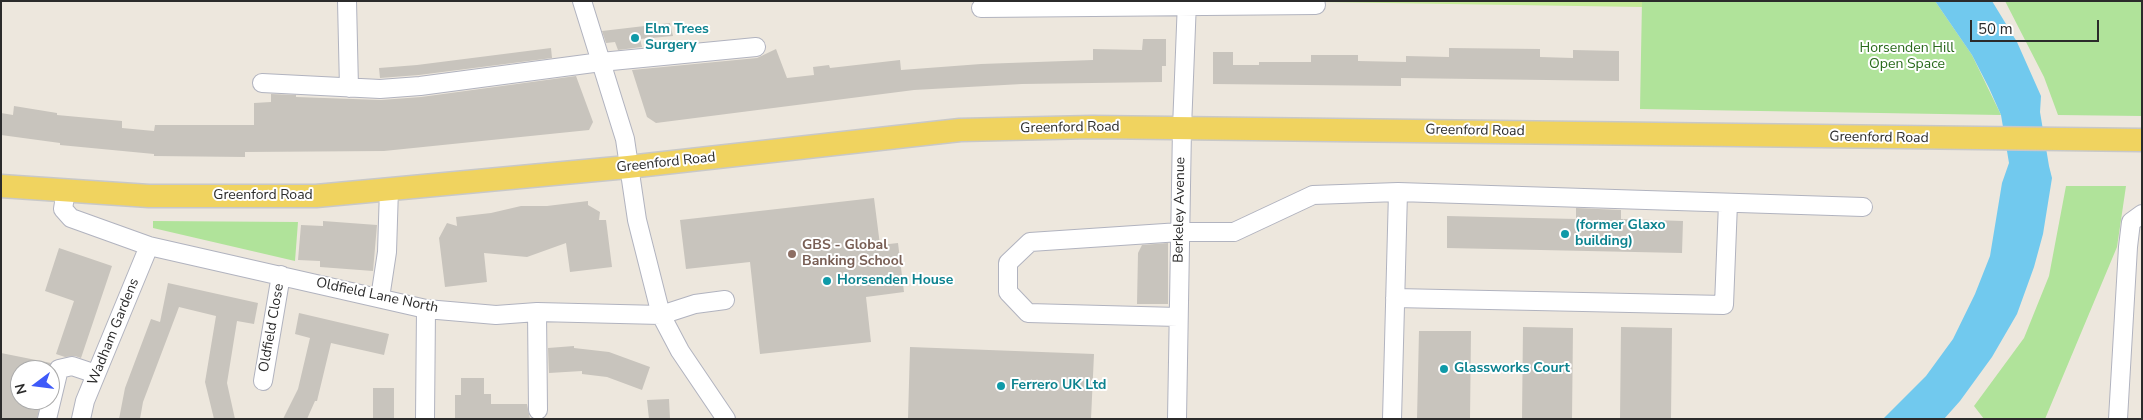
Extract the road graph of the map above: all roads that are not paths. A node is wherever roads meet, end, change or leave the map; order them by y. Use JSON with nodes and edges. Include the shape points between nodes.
{"nodes":[{"id":1,"x":347,"y":1,"type":"edge"},
{"id":2,"x":582,"y":1,"type":"edge"},
{"id":3,"x":1187,"y":3,"type":"edge"},
{"id":4,"x":1316,"y":5,"type":"dead end"},
{"id":5,"x":981,"y":8,"type":"dead end"},
{"id":6,"x":756,"y":47,"type":"dead end"},
{"id":7,"x":601,"y":62,"type":"junction"},
{"id":8,"x":262,"y":83,"type":"dead end"},
{"id":9,"x":350,"y":88,"type":"junction"},
{"id":10,"x":1182,"y":128,"type":"junction"},
{"id":11,"x":2137,"y":140,"type":"edge"},
{"id":12,"x":628,"y":167,"type":"junction"},
{"id":13,"x":1,"y":186,"type":"edge"},
{"id":14,"x":389,"y":189,"type":"junction"},
{"id":15,"x":66,"y":190,"type":"junction"},
{"id":16,"x":1398,"y":192,"type":"junction"},
{"id":17,"x":1728,"y":203,"type":"junction"},
{"id":18,"x":1863,"y":207,"type":"dead end"},
{"id":19,"x":2142,"y":214,"type":"edge"},
{"id":20,"x":1180,"y":232,"type":"junction"},
{"id":21,"x":149,"y":246,"type":"junction"},
{"id":22,"x":281,"y":275,"type":"junction"},
{"id":23,"x":380,"y":298,"type":"junction"},
{"id":24,"x":1395,"y":298,"type":"junction"},
{"id":25,"x":725,"y":300,"type":"dead end"},
{"id":26,"x":426,"y":309,"type":"junction"},
{"id":27,"x":536,"y":312,"type":"junction"},
{"id":28,"x":661,"y":315,"type":"junction"},
{"id":29,"x":1178,"y":317,"type":"junction"},
{"id":30,"x":96,"y":374,"type":"junction"},
{"id":31,"x":263,"y":381,"type":"dead end"},
{"id":32,"x":538,"y":410,"type":"dead end"},
{"id":33,"x":47,"y":419,"type":"edge"},
{"id":34,"x":81,"y":419,"type":"edge"},
{"id":35,"x":425,"y":419,"type":"edge"},
{"id":36,"x":726,"y":419,"type":"edge"},
{"id":37,"x":1177,"y":419,"type":"edge"},
{"id":38,"x":1392,"y":419,"type":"edge"},
{"id":39,"x":2118,"y":419,"type":"edge"}],
"edges":[{"from":1,"to":9,"type":"street"},
{"from":2,"to":7,"type":"street"},
{"from":3,"to":4,"type":"street"},
{"from":3,"to":5,"type":"street"},
{"from":3,"to":10,"type":"street","name":"Berkeley Avenue"},
{"from":6,"to":7,"type":"street"},
{"from":7,"to":9,"type":"street","via":[[420,86]]},
{"from":7,"to":12,"type":"street","via":[[625,138]]},
{"from":8,"to":9,"type":"street"},
{"from":10,"to":11,"type":"main road","name":"Greenford Road"},
{"from":10,"to":12,"type":"main road","name":"Greenford Road","via":[[960,130]]},
{"from":10,"to":20,"type":"street","name":"Berkeley Avenue"},
{"from":12,"to":14,"type":"main road","name":"Greenford Road"},
{"from":12,"to":28,"type":"street","via":[[637,220]]},
{"from":13,"to":15,"type":"main road","name":"Greenford Road"},
{"from":14,"to":15,"type":"main road","name":"Greenford Road","via":[[316,196],[159,196]]},
{"from":14,"to":23,"type":"street","via":[[387,252]]},
{"from":15,"to":21,"type":"street","name":"Oldfield Lane North","via":[[63,209],[71,218]]},
{"from":16,"to":17,"type":"street"},
{"from":16,"to":20,"type":"street","via":[[1314,194],[1234,232]]},
{"from":16,"to":24,"type":"street"},
{"from":17,"to":18,"type":"street"},
{"from":17,"to":24,"type":"street","via":[[1724,305]]},
{"from":19,"to":39,"type":"street","via":[[2131,222]]},
{"from":20,"to":29,"type":"street","name":"Berkeley Avenue"},
{"from":20,"to":29,"type":"street","via":[[1030,242],[1008,263],[1008,292],[1028,314]]},
{"from":21,"to":22,"type":"street","name":"Oldfield Lane North"},
{"from":21,"to":30,"type":"street","name":"Wadham Gardens"},
{"from":22,"to":23,"type":"street","name":"Oldfield Lane North"},
{"from":22,"to":31,"type":"street","name":"Oldfield Close"},
{"from":23,"to":26,"type":"street","name":"Oldfield Lane North"},
{"from":24,"to":38,"type":"street"},
{"from":25,"to":28,"type":"street","name":"Oldfield Lane North","via":[[694,304]]},
{"from":26,"to":27,"type":"street","name":"Oldfield Lane North","via":[[496,314]]},
{"from":26,"to":35,"type":"street"},
{"from":27,"to":28,"type":"street","name":"Oldfield Lane North"},
{"from":27,"to":32,"type":"street"},
{"from":28,"to":36,"type":"street","via":[[680,351]]},
{"from":29,"to":37,"type":"street","name":"Berkeley Avenue"},
{"from":30,"to":33,"type":"street","via":[[72,366],[59,370]]},
{"from":30,"to":34,"type":"street","name":"Wadham Gardens"}]}
